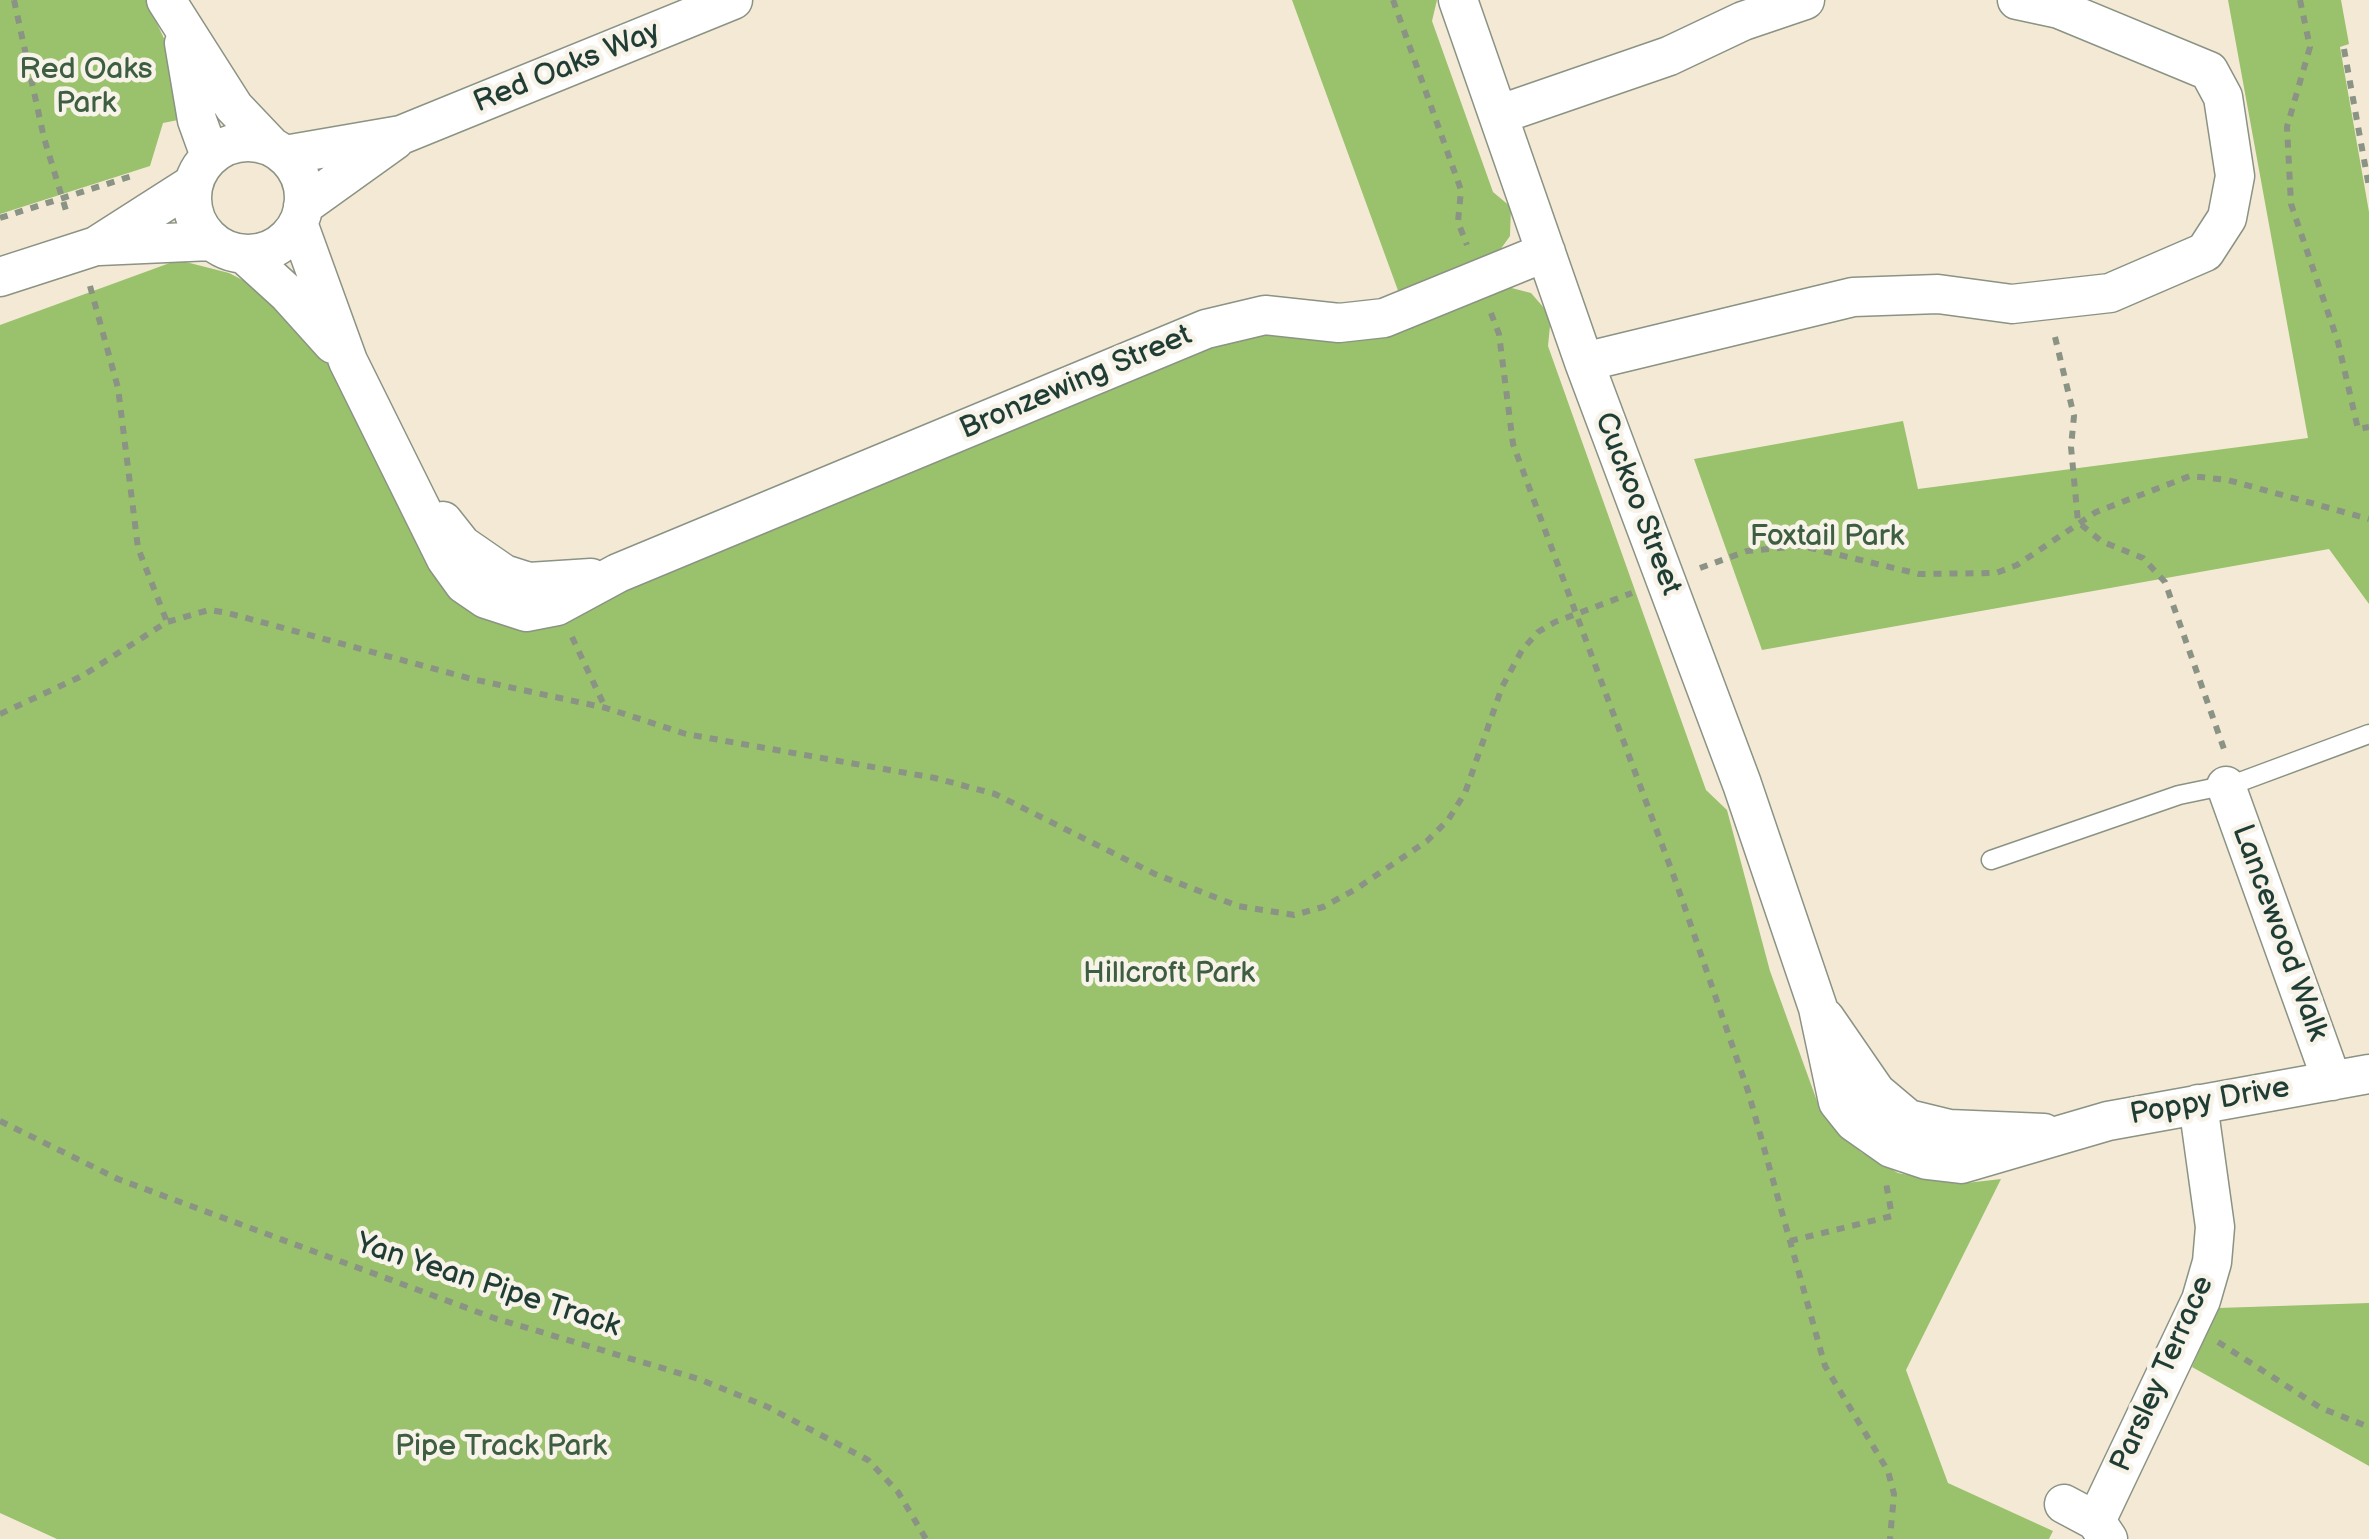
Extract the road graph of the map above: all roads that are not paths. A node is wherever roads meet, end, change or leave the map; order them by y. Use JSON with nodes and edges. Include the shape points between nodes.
{"nodes":[{"id":1,"x":734,"y":0,"type":"edge"},
{"id":2,"x":1458,"y":0,"type":"edge"},
{"id":3,"x":1805,"y":0,"type":"edge"},
{"id":4,"x":2017,"y":0,"type":"edge"},
{"id":5,"x":174,"y":16,"type":"edge"},
{"id":6,"x":1498,"y":116,"type":"junction"},
{"id":7,"x":401,"y":135,"type":"junction"},
{"id":8,"x":278,"y":151,"type":"junction"},
{"id":9,"x":202,"y":170,"type":"junction"},
{"id":10,"x":300,"y":214,"type":"junction"},
{"id":11,"x":228,"y":248,"type":"junction"},
{"id":12,"x":88,"y":249,"type":"junction"},
{"id":13,"x":1546,"y":252,"type":"junction"},
{"id":14,"x":0,"y":277,"type":"edge"},
{"id":15,"x":348,"y":360,"type":"junction"},
{"id":16,"x":1584,"y":362,"type":"junction"},
{"id":17,"x":472,"y":571,"type":"junction"},
{"id":18,"x":618,"y":573,"type":"junction"},
{"id":19,"x":2369,"y":734,"type":"edge"},
{"id":20,"x":2231,"y":784,"type":"junction"},
{"id":21,"x":1991,"y":860,"type":"dead end"},
{"id":22,"x":2369,"y":1074,"type":"edge"},
{"id":23,"x":2332,"y":1080,"type":"junction"},
{"id":24,"x":2198,"y":1104,"type":"junction"},
{"id":25,"x":1899,"y":1134,"type":"joint"},
{"id":26,"x":2090,"y":1521,"type":"edge"}],
"edges":[{"from":1,"to":7,"type":"street","name":"Red Oaks Way"},
{"from":2,"to":6,"type":"street","name":"Cuckoo Street"},
{"from":3,"to":6,"type":"street"},
{"from":4,"to":16,"type":"street","via":[[2059,9],[2209,71],[2223,97],[2235,176],[2227,218],[2206,252],[2110,293],[2012,304],[1938,294],[1853,297]]},
{"from":5,"to":8,"type":"street","via":[[234,107]]},
{"from":5,"to":9,"type":"street"},
{"from":6,"to":13,"type":"street","name":"Cuckoo Street"},
{"from":7,"to":8,"type":"street","name":"Red Oaks Way"},
{"from":7,"to":10,"type":"street","name":"Red Oaks Way"},
{"from":8,"to":9,"type":"street","via":[[240,142]]},
{"from":8,"to":10,"type":"street","via":[[303,187]]},
{"from":9,"to":11,"type":"street","via":[[194,215]]},
{"from":9,"to":12,"type":"street"},
{"from":10,"to":11,"type":"street","via":[[276,247]]},
{"from":10,"to":15,"type":"street"},
{"from":11,"to":12,"type":"street"},
{"from":11,"to":15,"type":"street","via":[[288,294]]},
{"from":12,"to":14,"type":"street"},
{"from":13,"to":16,"type":"street","name":"Cuckoo Street"},
{"from":13,"to":18,"type":"street","name":"Bronzewing Street","via":[[1384,318],[1340,323],[1265,315],[1206,329]]},
{"from":15,"to":17,"type":"street","via":[[446,559]]},
{"from":16,"to":25,"type":"street","name":"Cuckoo Street","via":[[1818,1008]]},
{"from":17,"to":18,"type":"street","name":"Bronzewing Street","via":[[558,583]]},
{"from":17,"to":18,"type":"street","name":"Bronzewing Street","via":[[508,608],[526,612],[557,606]]},
{"from":19,"to":20,"type":"lane","name":"Lancewood Walk"},
{"from":20,"to":21,"type":"lane","name":"Lancewood Walk","via":[[2179,795]]},
{"from":20,"to":23,"type":"street","name":"Lancewood Walk"},
{"from":22,"to":23,"type":"street","name":"Poppy Drive"},
{"from":23,"to":24,"type":"street","name":"Poppy Drive"},
{"from":24,"to":25,"type":"street","name":"Poppy Drive","via":[[2051,1134]]},
{"from":24,"to":26,"type":"street","name":"Parsley Terrace","via":[[2215,1228],[2212,1262],[2191,1324]]}]}
